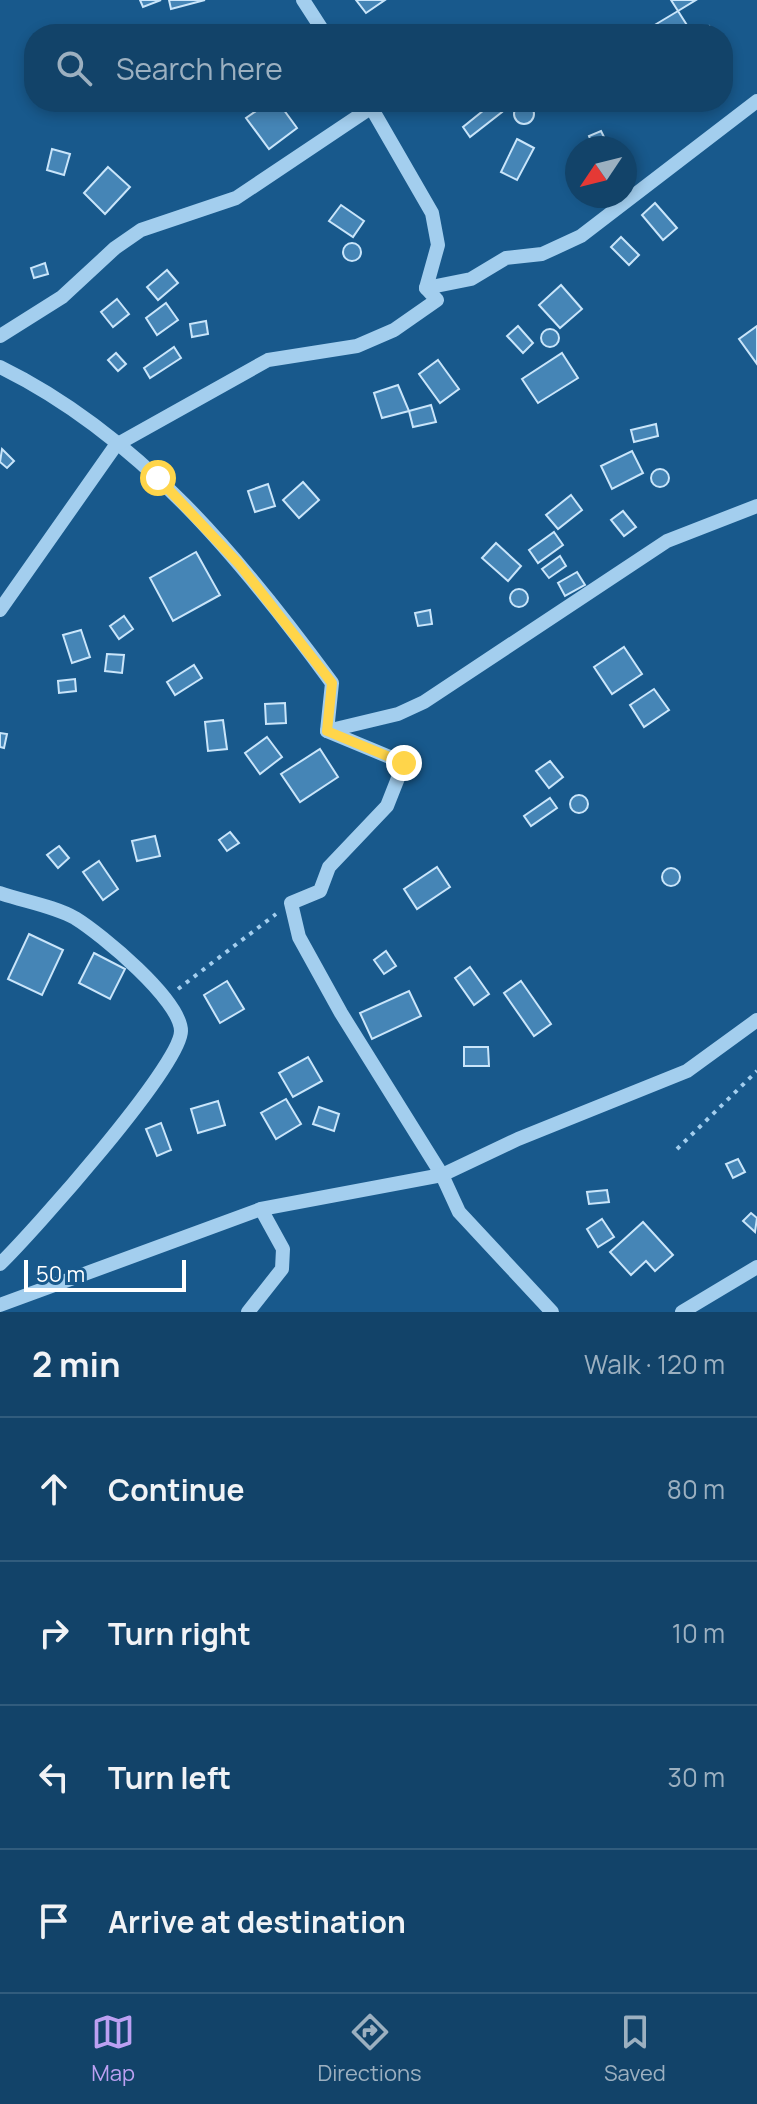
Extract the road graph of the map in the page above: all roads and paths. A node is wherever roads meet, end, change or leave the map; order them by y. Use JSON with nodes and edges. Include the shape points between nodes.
{"nodes":[{"id":1,"x":303,"y":0,"type":"edge"},
{"id":2,"x":319,"y":24,"type":"edge"},
{"id":3,"x":757,"y":101,"type":"edge"},
{"id":4,"x":359,"y":112,"type":"edge"},
{"id":5,"x":375,"y":112,"type":"edge"},
{"id":6,"x":426,"y":288,"type":"junction"},
{"id":7,"x":0,"y":336,"type":"edge"},
{"id":8,"x":0,"y":367,"type":"edge"},
{"id":9,"x":116,"y":445,"type":"junction"},
{"id":10,"x":757,"y":506,"type":"edge"},
{"id":11,"x":0,"y":610,"type":"edge"},
{"id":12,"x":327,"y":731,"type":"junction"},
{"id":13,"x":0,"y":893,"type":"edge"},
{"id":14,"x":291,"y":903,"type":"junction"},
{"id":15,"x":167,"y":999,"type":"junction"},
{"id":16,"x":756,"y":1021,"type":"edge"},
{"id":17,"x":757,"y":1071,"type":"edge"},
{"id":18,"x":677,"y":1149,"type":"dead end"},
{"id":19,"x":442,"y":1175,"type":"junction"},
{"id":20,"x":261,"y":1209,"type":"junction"},
{"id":21,"x":0,"y":1264,"type":"edge"},
{"id":22,"x":757,"y":1267,"type":"edge"},
{"id":23,"x":0,"y":1305,"type":"edge"},
{"id":24,"x":248,"y":1312,"type":"edge"},
{"id":25,"x":552,"y":1312,"type":"edge"},
{"id":26,"x":682,"y":1312,"type":"edge"}],
"edges":[{"from":1,"to":2,"type":"street"},
{"from":3,"to":6,"type":"street","via":[[581,236],[542,254],[506,258],[471,279]]},
{"from":4,"to":7,"type":"street","via":[[236,198],[141,230],[55,301]]},
{"from":5,"to":6,"type":"street","via":[[432,213],[438,245]]},
{"from":6,"to":9,"type":"street","via":[[437,300],[394,330],[357,346],[268,360]]},
{"from":8,"to":9,"type":"street","via":[[60,399]]},
{"from":9,"to":11,"type":"street"},
{"from":9,"to":12,"type":"street","via":[[191,511],[282,615],[332,683]]},
{"from":10,"to":12,"type":"street","via":[[667,541],[424,702],[398,714]]},
{"from":12,"to":14,"type":"street","via":[[404,763],[387,806],[329,867],[320,891]]},
{"from":13,"to":15,"type":"street","via":[[74,918]]},
{"from":14,"to":15,"type":"path"},
{"from":14,"to":19,"type":"street","via":[[299,937],[341,1013]]},
{"from":15,"to":21,"type":"street","via":[[182,1028],[180,1043],[36,1230]]},
{"from":16,"to":19,"type":"street","via":[[687,1071]]},
{"from":17,"to":18,"type":"path"},
{"from":19,"to":20,"type":"street"},
{"from":19,"to":25,"type":"street","via":[[459,1212]]},
{"from":20,"to":23,"type":"street"},
{"from":20,"to":24,"type":"street","via":[[283,1249],[282,1269]]},
{"from":22,"to":26,"type":"street"}]}
